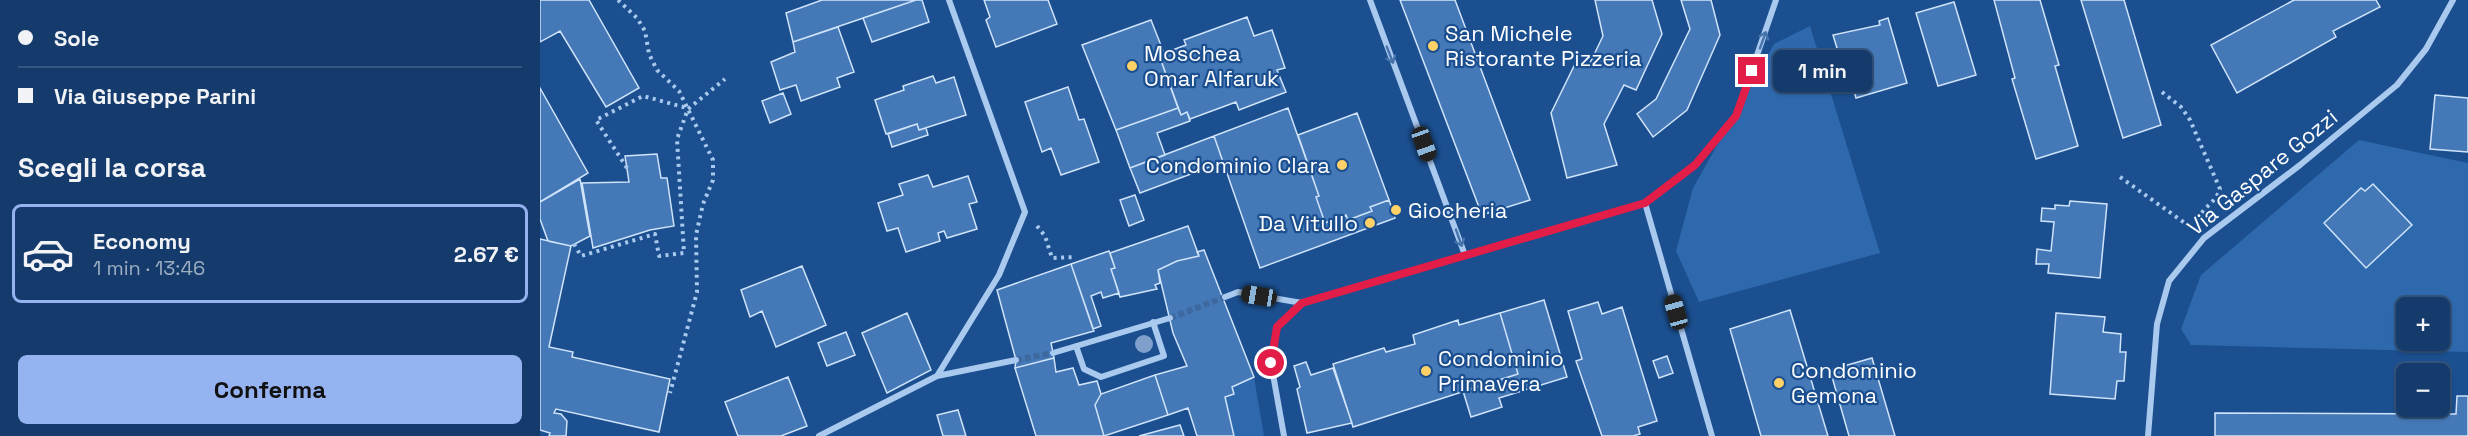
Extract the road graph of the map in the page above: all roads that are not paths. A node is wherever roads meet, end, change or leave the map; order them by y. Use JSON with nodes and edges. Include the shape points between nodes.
{"nodes":[{"id":1,"x":949,"y":0,"type":"edge"},
{"id":2,"x":1370,"y":0,"type":"edge"},
{"id":3,"x":1776,"y":0,"type":"edge"},
{"id":4,"x":2453,"y":0,"type":"edge"},
{"id":5,"x":1645,"y":203,"type":"junction"},
{"id":6,"x":1465,"y":255,"type":"junction"},
{"id":7,"x":1225,"y":297,"type":"tunnel mouth"},
{"id":8,"x":1302,"y":303,"type":"junction"},
{"id":9,"x":1170,"y":318,"type":"tunnel mouth"},
{"id":10,"x":1153,"y":322,"type":"junction"},
{"id":11,"x":1076,"y":346,"type":"junction"},
{"id":12,"x":1053,"y":352,"type":"tunnel mouth"},
{"id":13,"x":1016,"y":360,"type":"tunnel mouth"},
{"id":14,"x":937,"y":376,"type":"junction"},
{"id":15,"x":819,"y":436,"type":"edge"},
{"id":16,"x":1284,"y":436,"type":"edge"},
{"id":17,"x":1712,"y":436,"type":"edge"},
{"id":18,"x":2148,"y":436,"type":"edge"}],
"edges":[{"from":1,"to":14,"type":"street","via":[[1025,212],[999,275]]},
{"from":2,"to":6,"type":"street","one_way":true},
{"from":5,"to":3,"type":"street","one_way":true,"via":[[1695,165],[1736,116]]},
{"from":4,"to":18,"type":"street","name":"Via Gaspare Gozzi","via":[[2426,49],[2397,85],[2204,238],[2169,281],[2157,324]]},
{"from":5,"to":6,"type":"street"},
{"from":5,"to":17,"type":"street"},
{"from":6,"to":8,"type":"street"},
{"from":7,"to":8,"type":"street","via":[[1238,292]]},
{"from":8,"to":16,"type":"street","via":[[1277,327],[1271,363]]},
{"from":9,"to":10,"type":"street"},
{"from":10,"to":11,"type":"street"},
{"from":10,"to":11,"type":"street","via":[[1164,356],[1101,377],[1084,369]]},
{"from":11,"to":12,"type":"street"},
{"from":13,"to":14,"type":"street"},
{"from":14,"to":15,"type":"street"}]}
